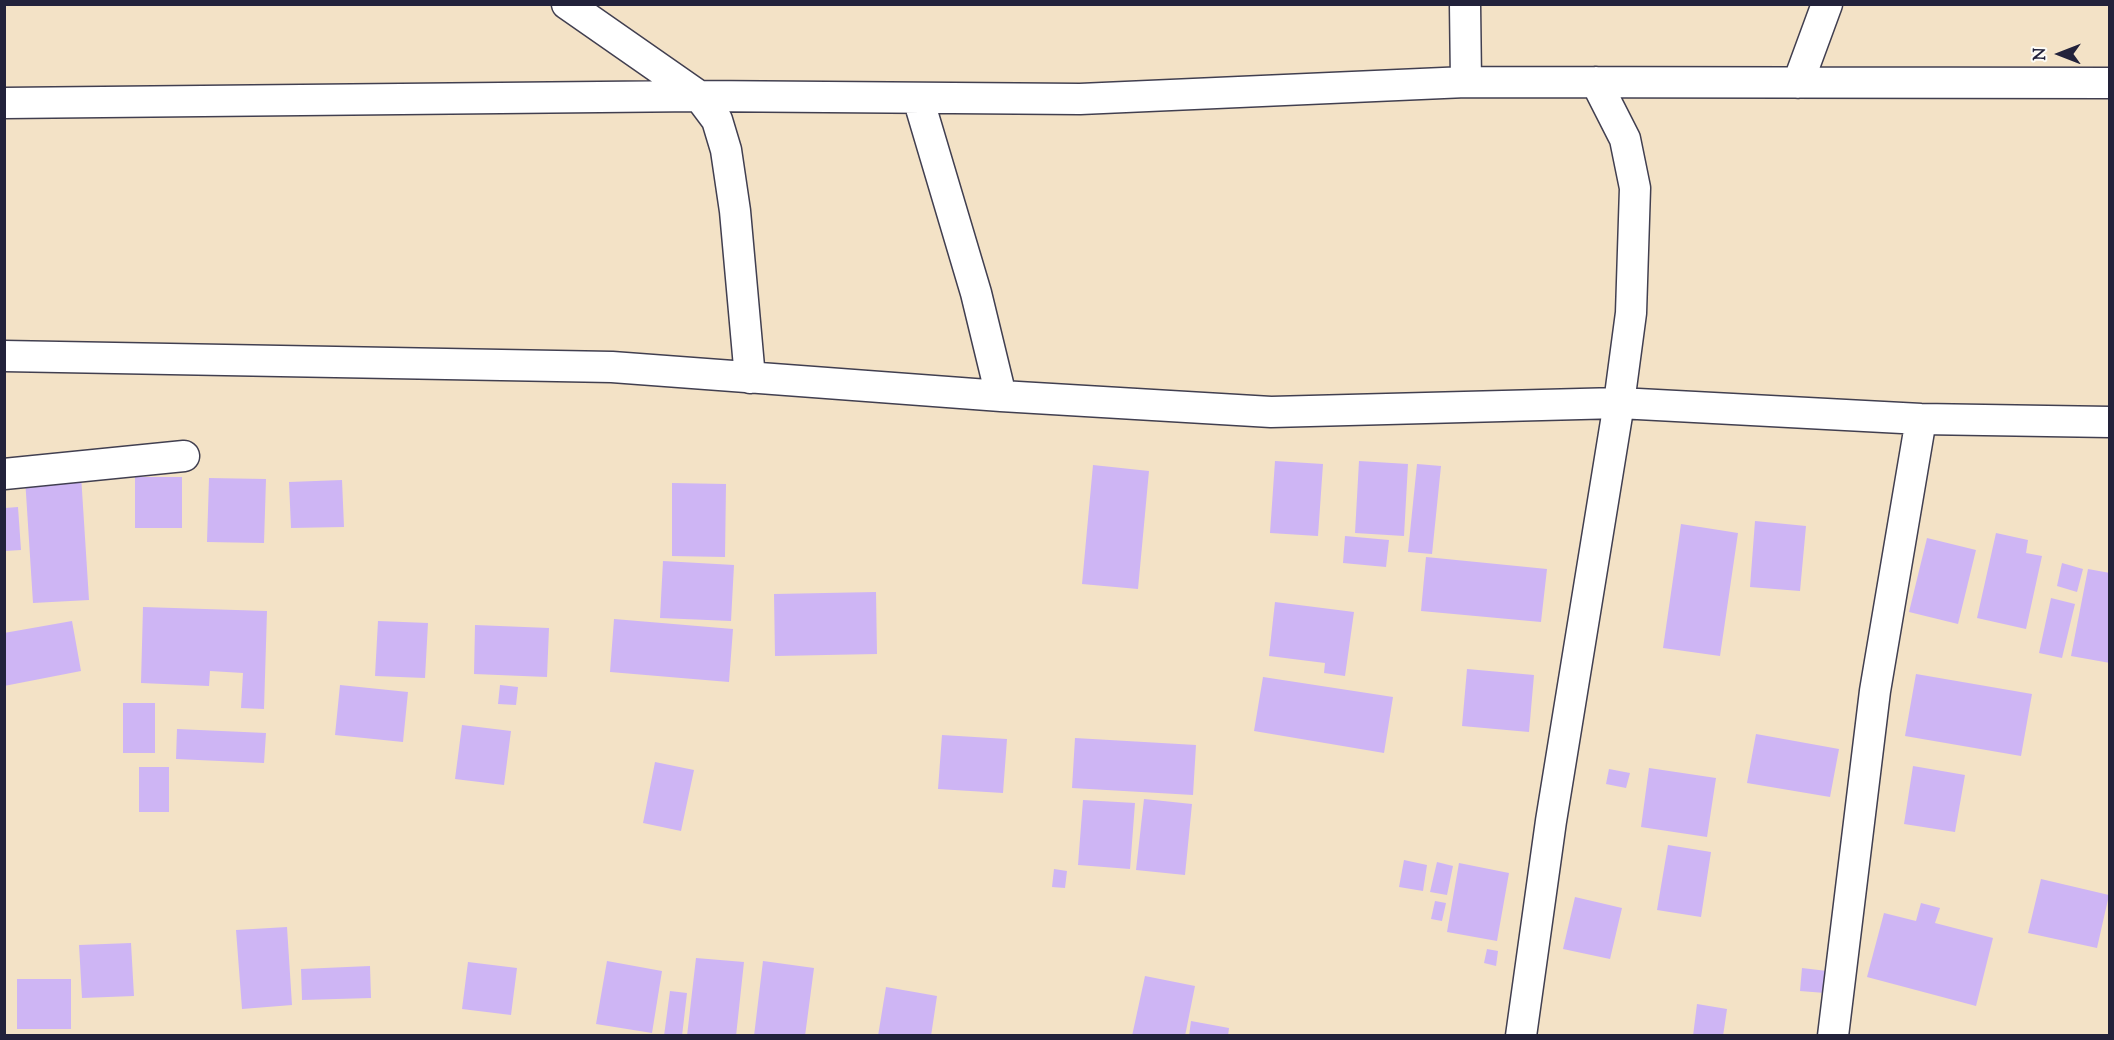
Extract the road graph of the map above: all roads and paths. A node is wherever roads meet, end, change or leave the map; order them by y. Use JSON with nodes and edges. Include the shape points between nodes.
{"nodes":[{"id":1,"x":567,"y":4,"type":"edge"},
{"id":2,"x":1465,"y":4,"type":"edge"},
{"id":3,"x":1827,"y":4,"type":"edge"},
{"id":4,"x":1466,"y":82,"type":"junction"},
{"id":5,"x":1596,"y":82,"type":"junction"},
{"id":6,"x":1798,"y":83,"type":"junction"},
{"id":7,"x":2109,"y":83,"type":"edge"},
{"id":8,"x":699,"y":96,"type":"junction"},
{"id":9,"x":918,"y":98,"type":"junction"},
{"id":10,"x":4,"y":103,"type":"edge"},
{"id":11,"x":4,"y":356,"type":"edge"},
{"id":12,"x":750,"y":378,"type":"junction"},
{"id":13,"x":1001,"y":396,"type":"junction"},
{"id":14,"x":1619,"y":403,"type":"junction"},
{"id":15,"x":1921,"y":419,"type":"junction"},
{"id":16,"x":2109,"y":422,"type":"edge"},
{"id":17,"x":184,"y":456,"type":"dead end"},
{"id":18,"x":4,"y":474,"type":"edge"},
{"id":19,"x":1521,"y":1035,"type":"edge"},
{"id":20,"x":1833,"y":1035,"type":"edge"}],
"edges":[{"from":1,"to":8,"type":"street"},
{"from":2,"to":4,"type":"street"},
{"from":3,"to":6,"type":"street"},
{"from":4,"to":5,"type":"street"},
{"from":4,"to":9,"type":"street","via":[[1080,99]]},
{"from":5,"to":6,"type":"street"},
{"from":5,"to":14,"type":"street","via":[[1625,139],[1635,188],[1631,313]]},
{"from":6,"to":7,"type":"street"},
{"from":8,"to":9,"type":"street"},
{"from":8,"to":10,"type":"street"},
{"from":8,"to":12,"type":"street","via":[[717,120],[726,150]]},
{"from":9,"to":13,"type":"street","via":[[976,292]]},
{"from":11,"to":12,"type":"street","via":[[612,367]]},
{"from":12,"to":13,"type":"street"},
{"from":13,"to":14,"type":"street","via":[[1271,412]]},
{"from":14,"to":15,"type":"street"},
{"from":14,"to":19,"type":"street","via":[[1551,821]]},
{"from":15,"to":16,"type":"street"},
{"from":15,"to":20,"type":"street","via":[[1875,691]]},
{"from":17,"to":18,"type":"street"}]}
